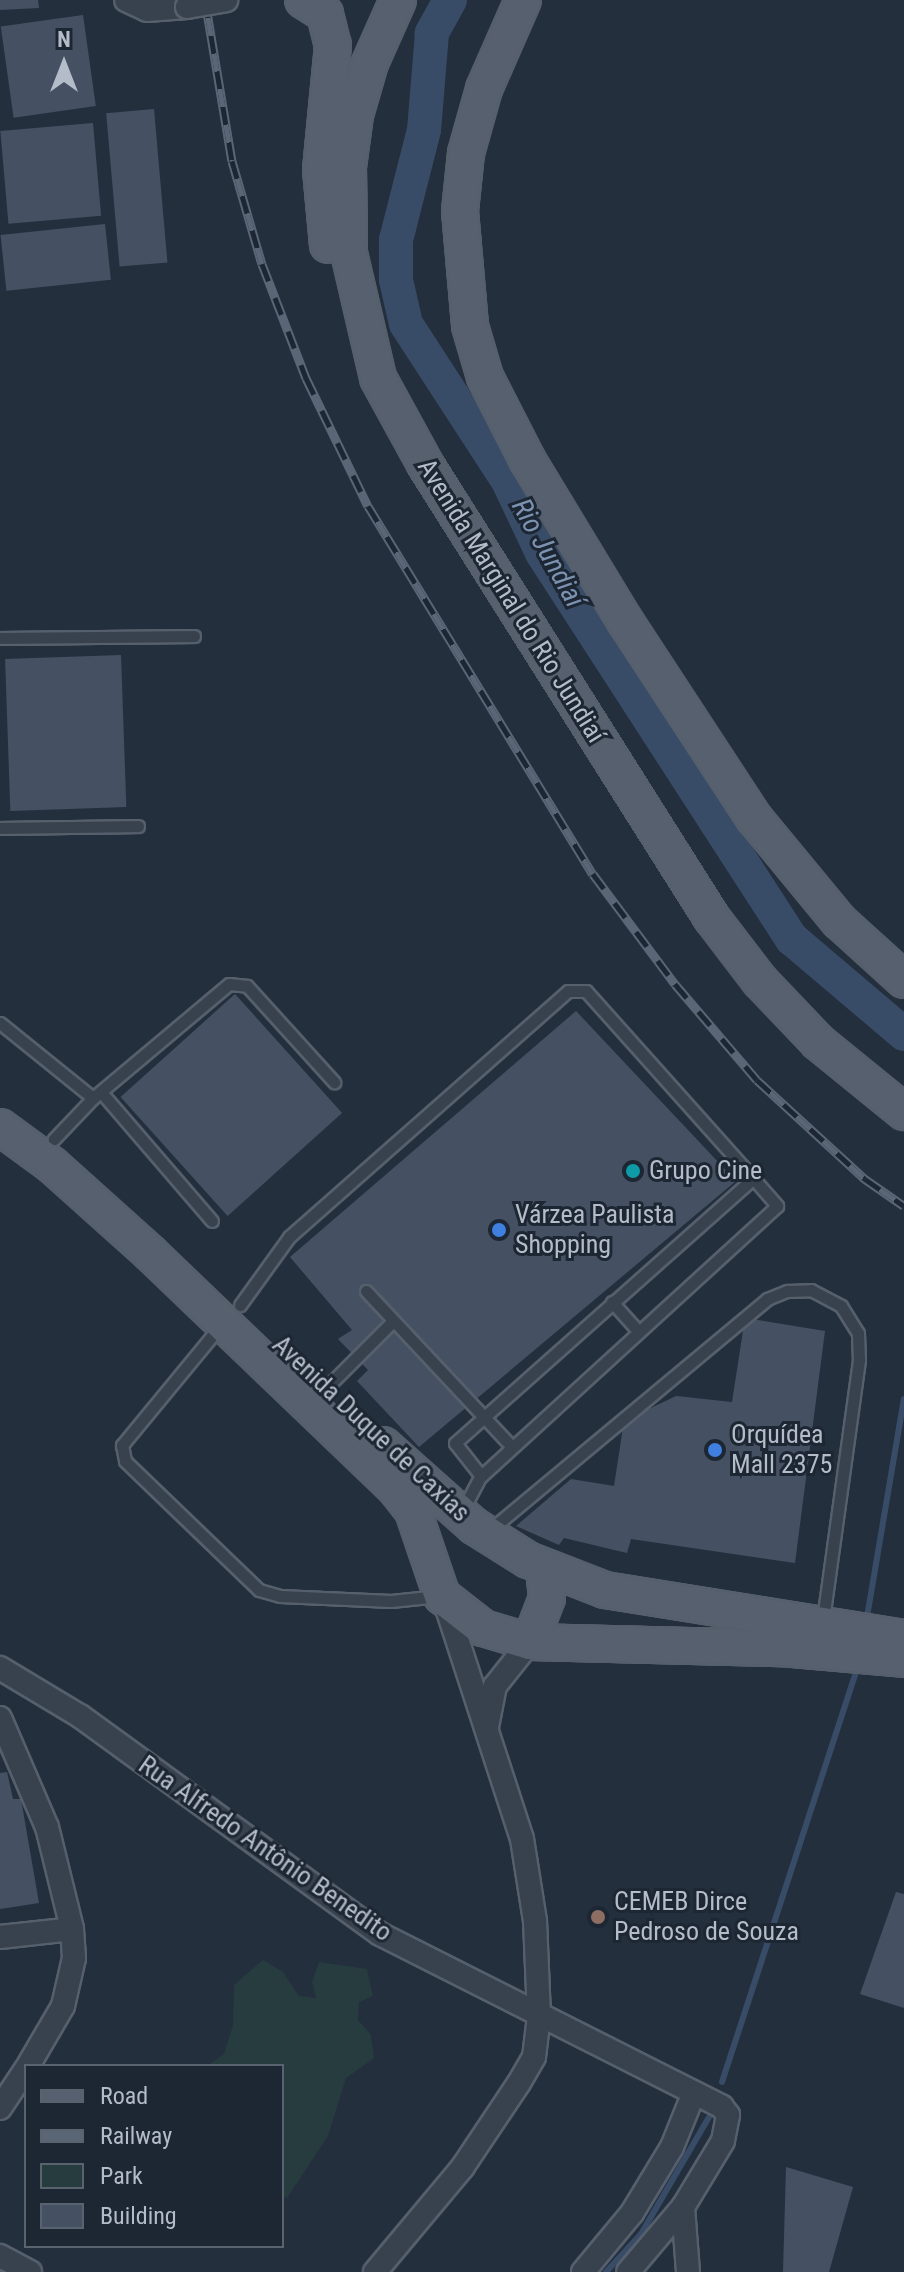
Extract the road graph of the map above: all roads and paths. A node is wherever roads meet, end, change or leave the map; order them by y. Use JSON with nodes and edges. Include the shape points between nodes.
{"nodes":[{"id":1,"x":126,"y":0,"type":"edge"},
{"id":2,"x":226,"y":0,"type":"edge"},
{"id":3,"x":303,"y":0,"type":"edge"},
{"id":4,"x":398,"y":0,"type":"edge"},
{"id":5,"x":523,"y":0,"type":"edge"},
{"id":6,"x":378,"y":378,"type":"junction"},
{"id":7,"x":194,"y":636,"type":"dead end"},
{"id":8,"x":0,"y":638,"type":"edge"},
{"id":9,"x":138,"y":826,"type":"dead end"},
{"id":10,"x":0,"y":828,"type":"edge"},
{"id":11,"x":904,"y":980,"type":"edge"},
{"id":12,"x":0,"y":1023,"type":"edge"},
{"id":13,"x":334,"y":1082,"type":"dead end"},
{"id":14,"x":97,"y":1095,"type":"junction"},
{"id":15,"x":0,"y":1102,"type":"edge"},
{"id":16,"x":904,"y":1112,"type":"edge"},
{"id":17,"x":0,"y":1127,"type":"edge"},
{"id":18,"x":54,"y":1139,"type":"junction"},
{"id":19,"x":753,"y":1178,"type":"junction"},
{"id":20,"x":212,"y":1221,"type":"dead end"},
{"id":21,"x":366,"y":1291,"type":"dead end"},
{"id":22,"x":612,"y":1302,"type":"junction"},
{"id":23,"x":232,"y":1313,"type":"junction"},
{"id":24,"x":391,"y":1323,"type":"junction"},
{"id":25,"x":637,"y":1330,"type":"junction"},
{"id":26,"x":325,"y":1389,"type":"junction"},
{"id":27,"x":483,"y":1417,"type":"junction"},
{"id":28,"x":510,"y":1445,"type":"junction"},
{"id":29,"x":481,"y":1476,"type":"junction"},
{"id":30,"x":473,"y":1525,"type":"junction"},
{"id":31,"x":431,"y":1563,"type":"junction"},
{"id":32,"x":544,"y":1568,"type":"junction"},
{"id":33,"x":442,"y":1596,"type":"junction"},
{"id":34,"x":823,"y":1625,"type":"junction"},
{"id":35,"x":904,"y":1638,"type":"edge"},
{"id":36,"x":530,"y":1642,"type":"junction"},
{"id":37,"x":904,"y":1659,"type":"edge"},
{"id":38,"x":0,"y":1668,"type":"edge"},
{"id":39,"x":0,"y":1718,"type":"edge"},
{"id":40,"x":486,"y":1728,"type":"junction"},
{"id":41,"x":72,"y":1929,"type":"junction"},
{"id":42,"x":776,"y":1930,"type":"dead end"},
{"id":43,"x":0,"y":1937,"type":"edge"},
{"id":44,"x":795,"y":1937,"type":"dead end"},
{"id":45,"x":539,"y":2016,"type":"junction"},
{"id":46,"x":29,"y":2064,"type":"edge"},
{"id":47,"x":24,"y":2072,"type":"edge"},
{"id":48,"x":693,"y":2095,"type":"junction"},
{"id":49,"x":0,"y":2108,"type":"edge"},
{"id":50,"x":683,"y":2207,"type":"junction"},
{"id":51,"x":0,"y":2256,"type":"edge"},
{"id":52,"x":30,"y":2272,"type":"edge"},
{"id":53,"x":375,"y":2272,"type":"edge"},
{"id":54,"x":583,"y":2272,"type":"edge"},
{"id":55,"x":628,"y":2272,"type":"edge"},
{"id":56,"x":688,"y":2272,"type":"edge"}],
"edges":[{"from":1,"to":2,"type":"street","bridge":true,"via":[[147,10]]},
{"from":3,"to":6,"type":"main road","via":[[325,14],[333,45],[321,170],[330,257],[354,345]]},
{"from":4,"to":6,"type":"main road","name":"Avenida Marginal do Rio Jundiaí","via":[[370,63],[348,167],[349,253]]},
{"from":5,"to":11,"type":"main road","via":[[484,89],[466,153],[460,211],[470,326],[485,377],[528,461],[625,621],[754,818],[839,921]]},
{"from":6,"to":16,"type":"main road","name":"Avenida Marginal do Rio Jundiaí","via":[[425,464],[711,917],[760,981],[818,1042]]},
{"from":7,"to":8,"type":"lane"},
{"from":9,"to":10,"type":"lane"},
{"from":12,"to":14,"type":"lane"},
{"from":13,"to":14,"type":"lane","via":[[247,986],[229,984]]},
{"from":14,"to":18,"type":"lane"},
{"from":14,"to":20,"type":"lane"},
{"from":15,"to":18,"type":"main road","name":"Avenida Duque de Caxias"},
{"from":17,"to":23,"type":"main road","name":"Avenida Duque de Caxias"},
{"from":18,"to":23,"type":"main road","name":"Avenida Duque de Caxias"},
{"from":19,"to":22,"type":"lane"},
{"from":19,"to":23,"type":"lane","via":[[586,991],[568,991],[289,1237]]},
{"from":19,"to":25,"type":"lane","via":[[777,1206]]},
{"from":21,"to":24,"type":"lane"},
{"from":22,"to":25,"type":"lane"},
{"from":22,"to":27,"type":"lane"},
{"from":23,"to":26,"type":"main road","name":"Avenida Duque de Caxias"},
{"from":23,"to":31,"type":"main road","name":"Avenida Duque de Caxias","via":[[396,1489],[413,1511]]},
{"from":23,"to":33,"type":"lane","via":[[122,1445],[125,1461],[259,1590],[280,1596],[391,1601]]},
{"from":24,"to":26,"type":"lane"},
{"from":24,"to":27,"type":"lane"},
{"from":25,"to":28,"type":"lane"},
{"from":26,"to":30,"type":"main road","name":"Avenida Duque de Caxias"},
{"from":27,"to":28,"type":"lane"},
{"from":27,"to":29,"type":"lane","via":[[454,1446]]},
{"from":28,"to":29,"type":"lane"},
{"from":29,"to":30,"type":"lane"},
{"from":30,"to":31,"type":"main road","via":[[440,1544]]},
{"from":30,"to":32,"type":"main road","name":"Avenida Duque de Caxias"},
{"from":30,"to":34,"type":"lane","via":[[767,1299],[811,1290],[841,1306],[858,1333],[859,1360]]},
{"from":31,"to":33,"type":"main road","name":"Avenida Duque de Caxias"},
{"from":32,"to":34,"type":"main road","name":"Avenida Duque de Caxias","via":[[605,1590]]},
{"from":32,"to":36,"type":"main road","via":[[547,1598]]},
{"from":33,"to":36,"type":"main road","via":[[483,1628]]},
{"from":33,"to":40,"type":"street"},
{"from":34,"to":35,"type":"main road","name":"Avenida Duque de Caxias"},
{"from":36,"to":37,"type":"main road","via":[[781,1648]]},
{"from":36,"to":40,"type":"street","via":[[495,1686]]},
{"from":38,"to":45,"type":"street","name":"Rua Alfredo Antônio Benedito","via":[[80,1716],[380,1934]]},
{"from":39,"to":41,"type":"street","via":[[47,1827]]},
{"from":40,"to":45,"type":"street","via":[[522,1839],[535,1921]]},
{"from":41,"to":43,"type":"street"},
{"from":41,"to":46,"type":"street","via":[[74,1958],[63,2006]]},
{"from":42,"to":44,"type":"path"},
{"from":45,"to":48,"type":"street","name":"Rua Alfredo Antônio Benedito"},
{"from":45,"to":53,"type":"street","via":[[534,2057],[519,2083],[462,2168]]},
{"from":47,"to":49,"type":"street"},
{"from":48,"to":50,"type":"street","name":"Rua Alfredo Antônio Benedito","via":[[722,2107],[728,2125]]},
{"from":48,"to":54,"type":"street","via":[[672,2147],[632,2213]]},
{"from":50,"to":55,"type":"street","name":"Rua Alfredo Antônio Benedito"},
{"from":50,"to":56,"type":"street"},
{"from":51,"to":52,"type":"street"}]}
